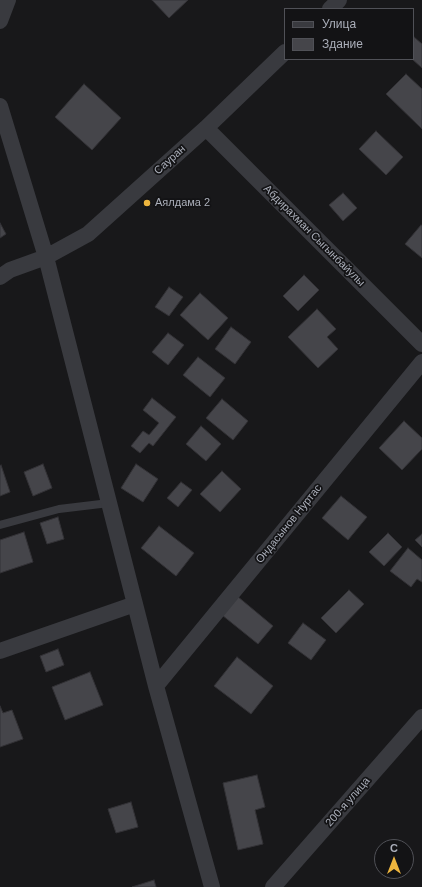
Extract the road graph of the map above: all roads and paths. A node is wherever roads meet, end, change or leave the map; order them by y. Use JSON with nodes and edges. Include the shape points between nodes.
{"nodes":[{"id":1,"x":8,"y":0,"type":"edge"},
{"id":2,"x":339,"y":0,"type":"edge"},
{"id":3,"x":331,"y":8,"type":"edge"},
{"id":4,"x":0,"y":21,"type":"edge"},
{"id":5,"x":284,"y":53,"type":"edge"},
{"id":6,"x":0,"y":106,"type":"edge"},
{"id":7,"x":206,"y":128,"type":"junction"},
{"id":8,"x":46,"y":257,"type":"junction"},
{"id":9,"x":0,"y":277,"type":"edge"},
{"id":10,"x":422,"y":344,"type":"edge"},
{"id":11,"x":422,"y":362,"type":"edge"},
{"id":12,"x":109,"y":503,"type":"junction"},
{"id":13,"x":0,"y":525,"type":"edge"},
{"id":14,"x":135,"y":604,"type":"junction"},
{"id":15,"x":0,"y":651,"type":"edge"},
{"id":16,"x":156,"y":686,"type":"junction"},
{"id":17,"x":422,"y":717,"type":"edge"},
{"id":18,"x":212,"y":887,"type":"edge"},
{"id":19,"x":273,"y":887,"type":"edge"}],
"edges":[{"from":1,"to":4,"type":"street"},
{"from":2,"to":3,"type":"street"},
{"from":5,"to":7,"type":"street","name":"Сауран"},
{"from":6,"to":8,"type":"street"},
{"from":7,"to":8,"type":"street","name":"Сауран","via":[[88,234]]},
{"from":7,"to":10,"type":"street","name":"Абдирахман Сыгынбайулы"},
{"from":8,"to":9,"type":"street","name":"Сауран","via":[[10,270]]},
{"from":8,"to":12,"type":"street"},
{"from":11,"to":16,"type":"street","name":"Ондасынов Нуртас"},
{"from":12,"to":13,"type":"lane","via":[[59,509]]},
{"from":12,"to":14,"type":"street"},
{"from":14,"to":15,"type":"street"},
{"from":14,"to":16,"type":"street"},
{"from":16,"to":18,"type":"street"},
{"from":17,"to":19,"type":"street","name":"200-я улица"}]}
